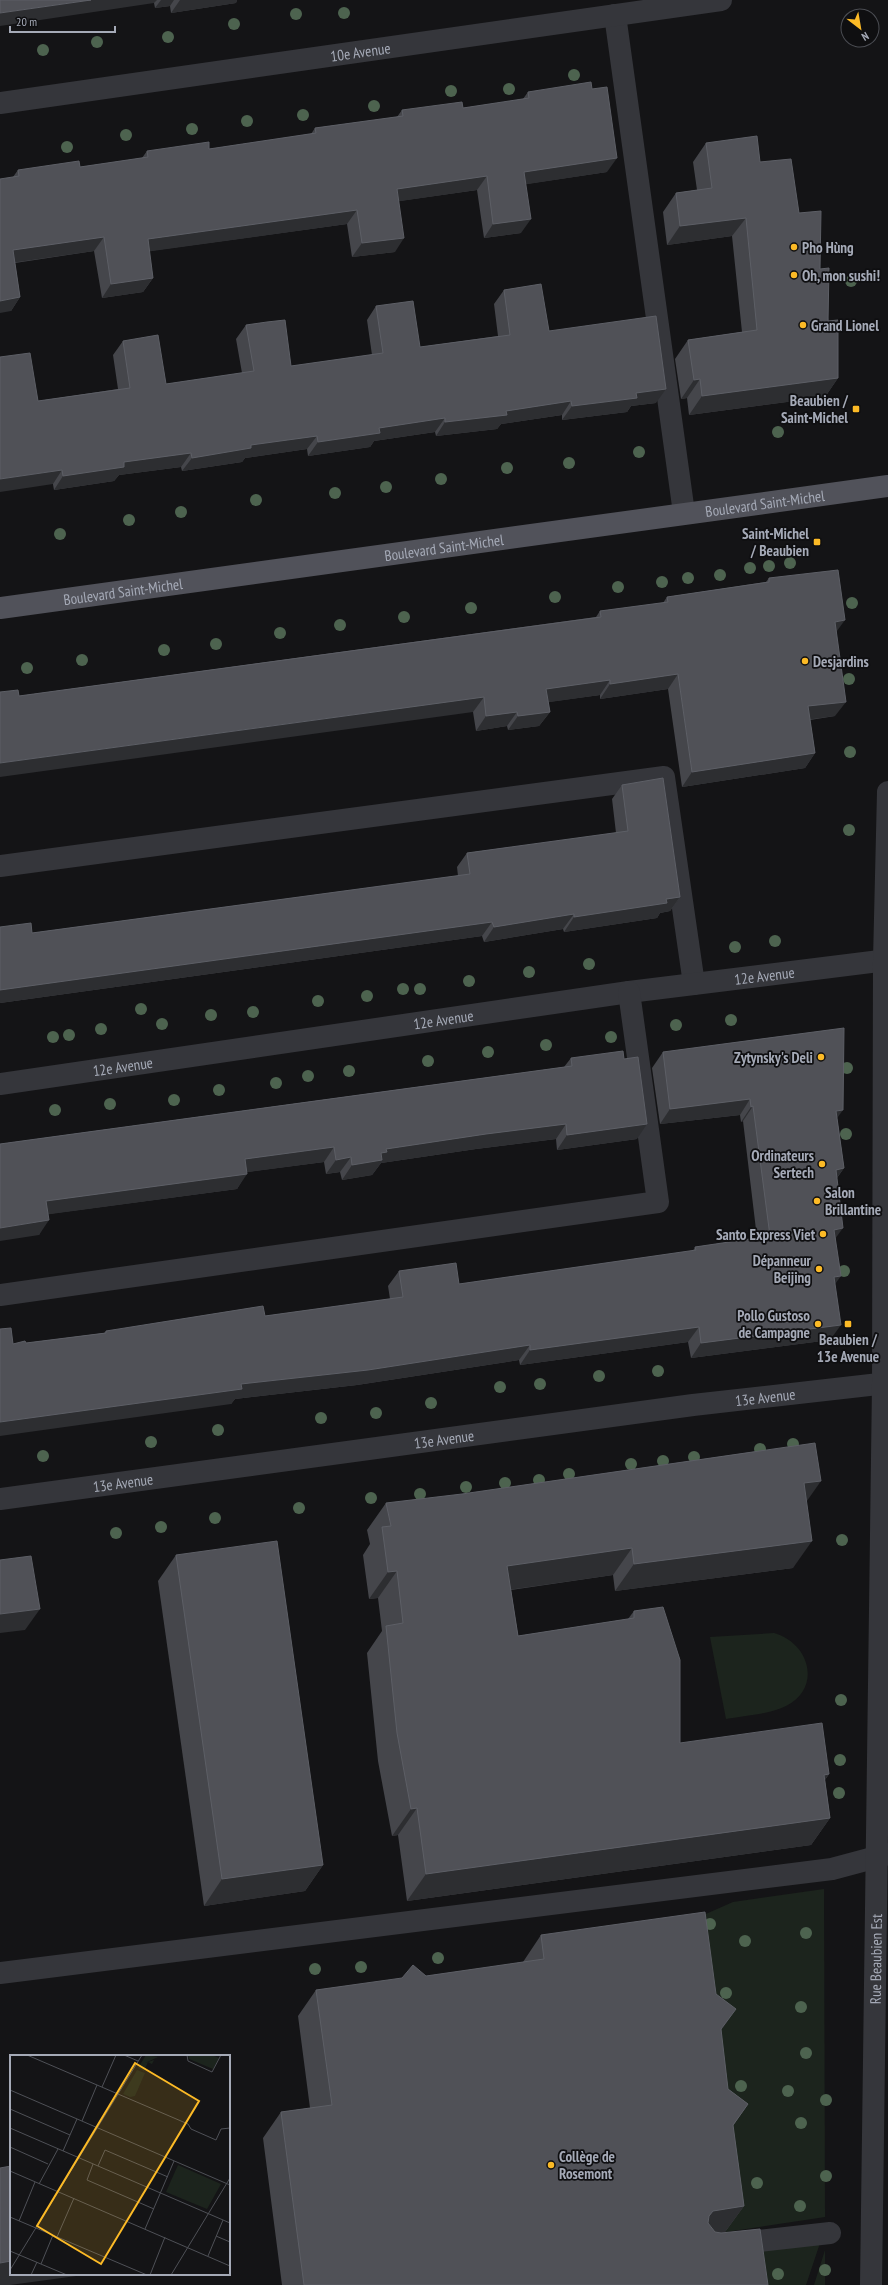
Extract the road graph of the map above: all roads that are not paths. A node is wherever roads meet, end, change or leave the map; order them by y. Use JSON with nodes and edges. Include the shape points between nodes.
{"nodes":[{"id":1,"x":721,"y":0,"type":"edge"},
{"id":2,"x":674,"y":3,"type":"edge"},
{"id":3,"x":615,"y":15,"type":"junction"},
{"id":4,"x":0,"y":103,"type":"edge"},
{"id":5,"x":888,"y":486,"type":"edge"},
{"id":6,"x":684,"y":513,"type":"junction"},
{"id":7,"x":0,"y":608,"type":"edge"},
{"id":8,"x":888,"y":792,"type":"edge"},
{"id":9,"x":0,"y":866,"type":"edge"},
{"id":10,"x":886,"y":960,"type":"edge"},
{"id":11,"x":694,"y":984,"type":"junction"},
{"id":12,"x":628,"y":992,"type":"junction"},
{"id":13,"x":0,"y":1084,"type":"edge"},
{"id":14,"x":0,"y":1295,"type":"edge"},
{"id":15,"x":885,"y":1384,"type":"edge"},
{"id":16,"x":0,"y":1499,"type":"edge"},
{"id":17,"x":882,"y":1855,"type":"edge"},
{"id":18,"x":0,"y":1973,"type":"edge"},
{"id":19,"x":830,"y":2233,"type":"dead end"},
{"id":20,"x":710,"y":2246,"type":"edge"},
{"id":21,"x":871,"y":2285,"type":"edge"}],
"edges":[{"from":1,"to":2,"type":"street","name":"10e Avenue"},
{"from":2,"to":3,"type":"street","name":"10e Avenue"},
{"from":3,"to":4,"type":"street","name":"10e Avenue"},
{"from":3,"to":6,"type":"street"},
{"from":5,"to":6,"type":"main road","name":"Boulevard Saint-Michel"},
{"from":6,"to":7,"type":"main road","name":"Boulevard Saint-Michel"},
{"from":8,"to":10,"type":"street","name":"Rue Beaubien Est"},
{"from":9,"to":11,"type":"street","via":[[664,777]]},
{"from":10,"to":11,"type":"street","name":"12e Avenue"},
{"from":10,"to":15,"type":"street","name":"Rue Beaubien Est"},
{"from":11,"to":12,"type":"street","name":"12e Avenue"},
{"from":12,"to":13,"type":"street","name":"12e Avenue"},
{"from":12,"to":14,"type":"street","via":[[658,1202]]},
{"from":15,"to":16,"type":"street","name":"13e Avenue","via":[[693,1405]]},
{"from":15,"to":17,"type":"street","name":"Rue Beaubien Est"},
{"from":17,"to":18,"type":"street","via":[[832,1869]]},
{"from":17,"to":21,"type":"street","name":"Rue Beaubien Est"},
{"from":19,"to":20,"type":"street"}]}
